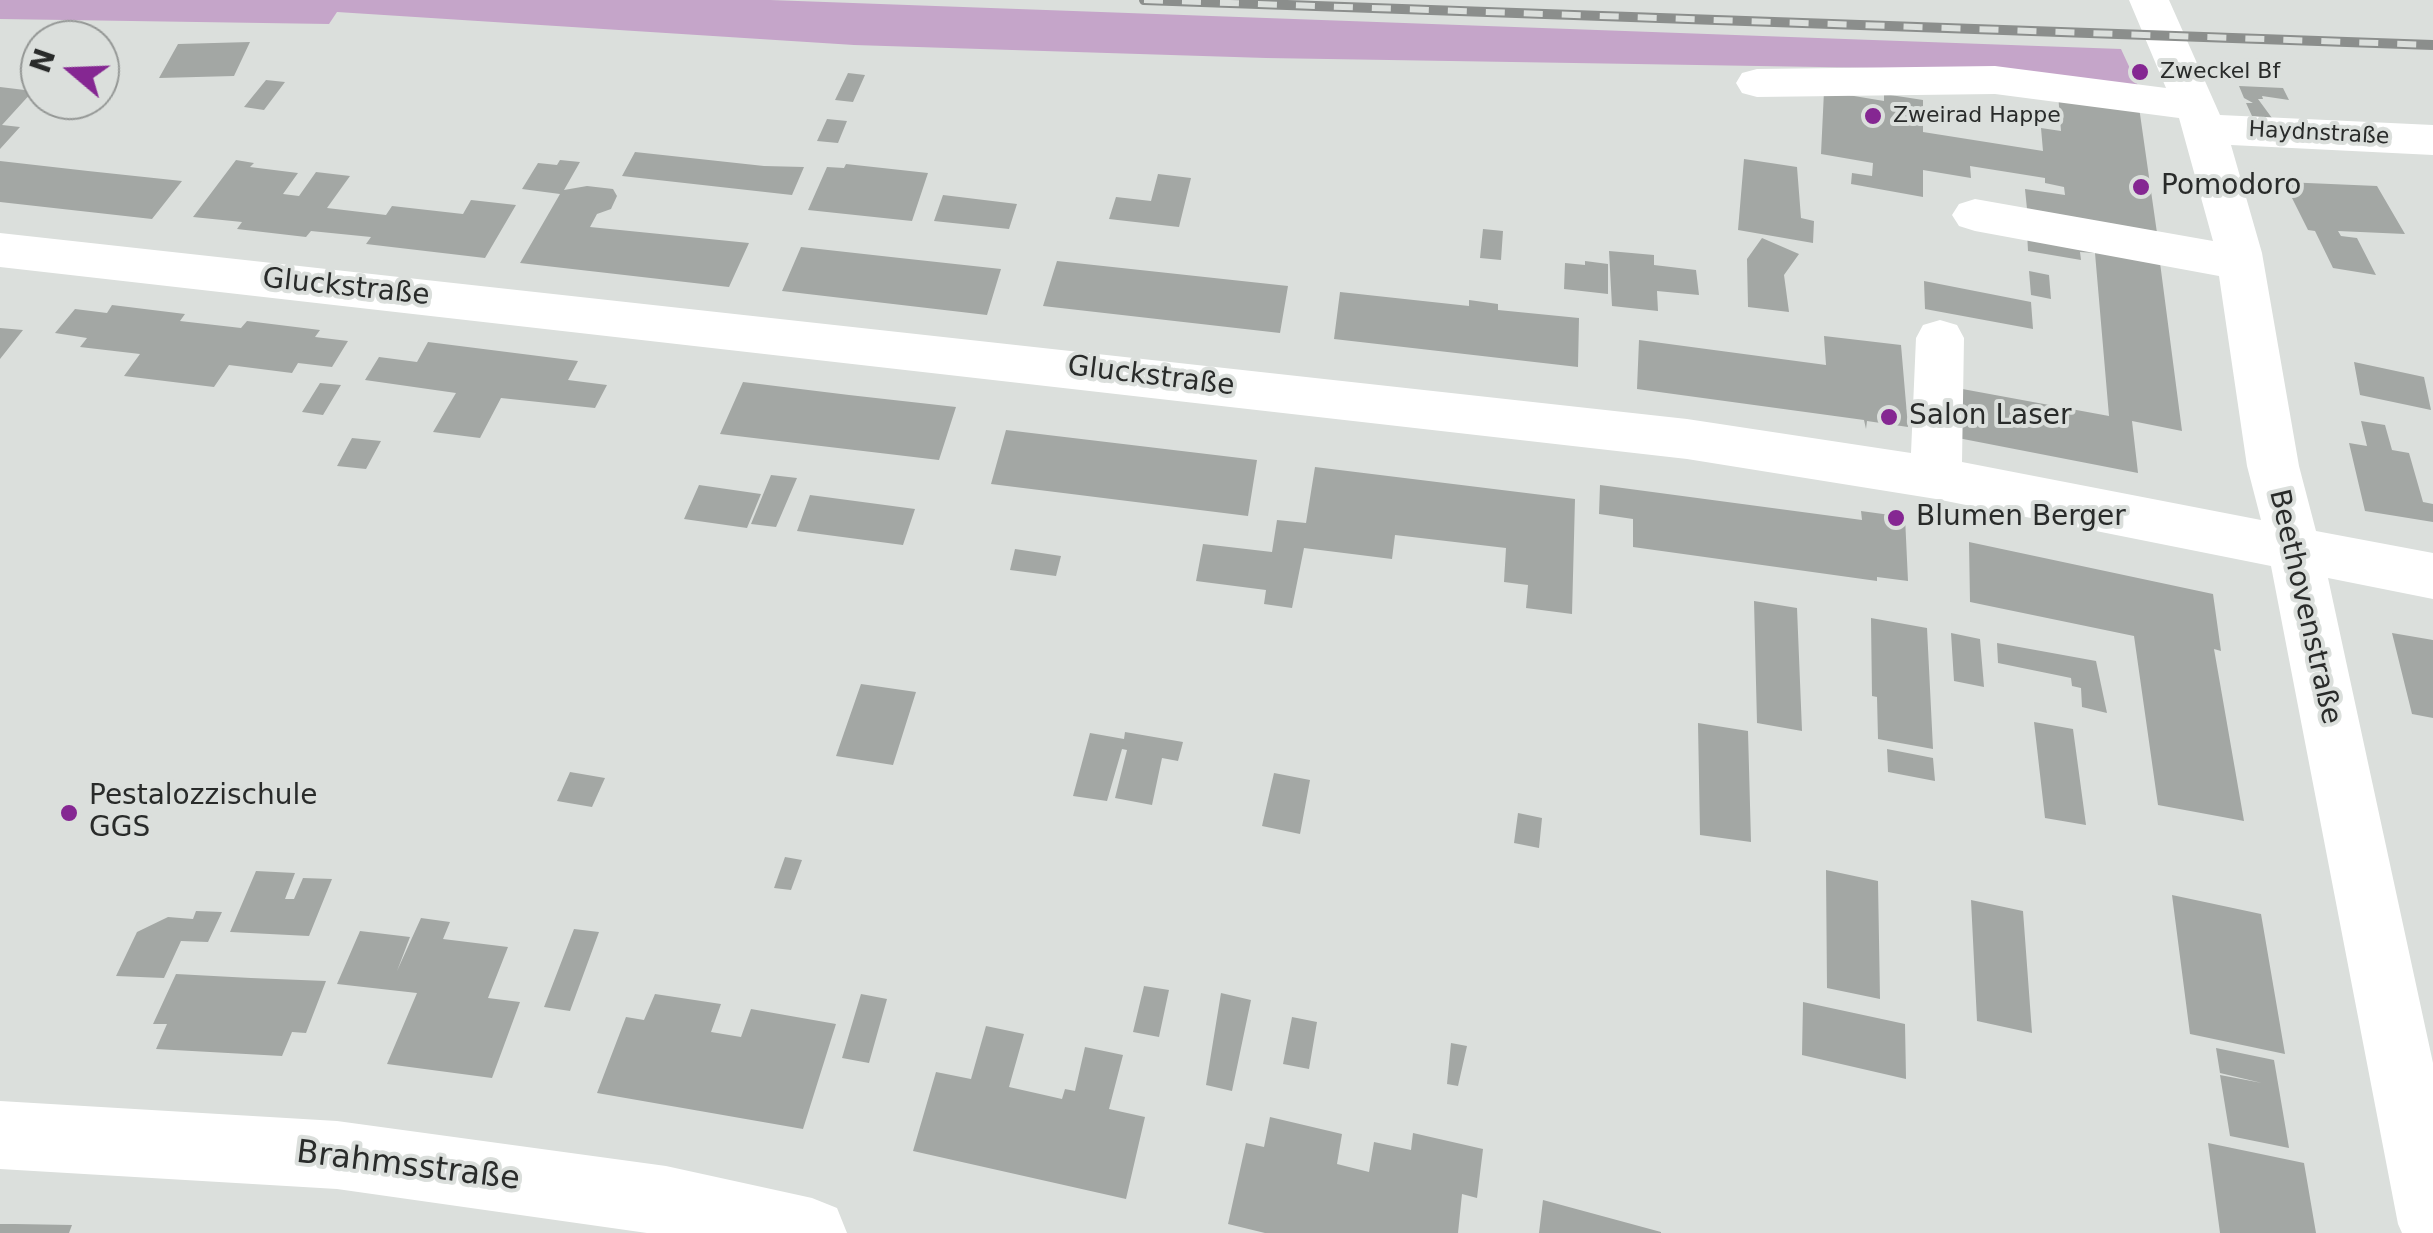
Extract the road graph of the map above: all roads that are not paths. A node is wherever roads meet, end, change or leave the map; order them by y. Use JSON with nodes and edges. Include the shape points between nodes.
{"nodes":[{"id":1,"x":2148,"y":0,"type":"edge"},
{"id":2,"x":1757,"y":84,"type":"dead end"},
{"id":3,"x":2195,"y":104,"type":"junction"},
{"id":4,"x":2433,"y":140,"type":"edge"},
{"id":5,"x":1975,"y":214,"type":"dead end"},
{"id":6,"x":0,"y":250,"type":"edge"},
{"id":7,"x":2240,"y":263,"type":"junction"},
{"id":8,"x":1940,"y":338,"type":"dead end"},
{"id":9,"x":1936,"y":478,"type":"junction"},
{"id":10,"x":2295,"y":550,"type":"junction"},
{"id":11,"x":2433,"y":576,"type":"edge"},
{"id":12,"x":0,"y":1135,"type":"edge"},
{"id":13,"x":2433,"y":1224,"type":"edge"},
{"id":14,"x":812,"y":1233,"type":"edge"}],
"edges":[{"from":1,"to":3,"type":"street","name":"Beethovenstraße"},
{"from":2,"to":3,"type":"street","name":"Haydnstraße","via":[[1996,80]]},
{"from":3,"to":4,"type":"street","name":"Haydnstraße"},
{"from":3,"to":7,"type":"street","name":"Beethovenstraße"},
{"from":5,"to":7,"type":"street"},
{"from":6,"to":9,"type":"street","name":"Gluckstraße","via":[[1687,439]]},
{"from":7,"to":10,"type":"street","name":"Beethovenstraße","via":[[2272,466]]},
{"from":8,"to":9,"type":"street"},
{"from":9,"to":10,"type":"street","name":"Gluckstraße"},
{"from":10,"to":11,"type":"street","name":"Gluckstraße"},
{"from":10,"to":13,"type":"street","name":"Beethovenstraße"},
{"from":12,"to":14,"type":"street","name":"Brahmsstraße","via":[[337,1155],[666,1201]]}]}
